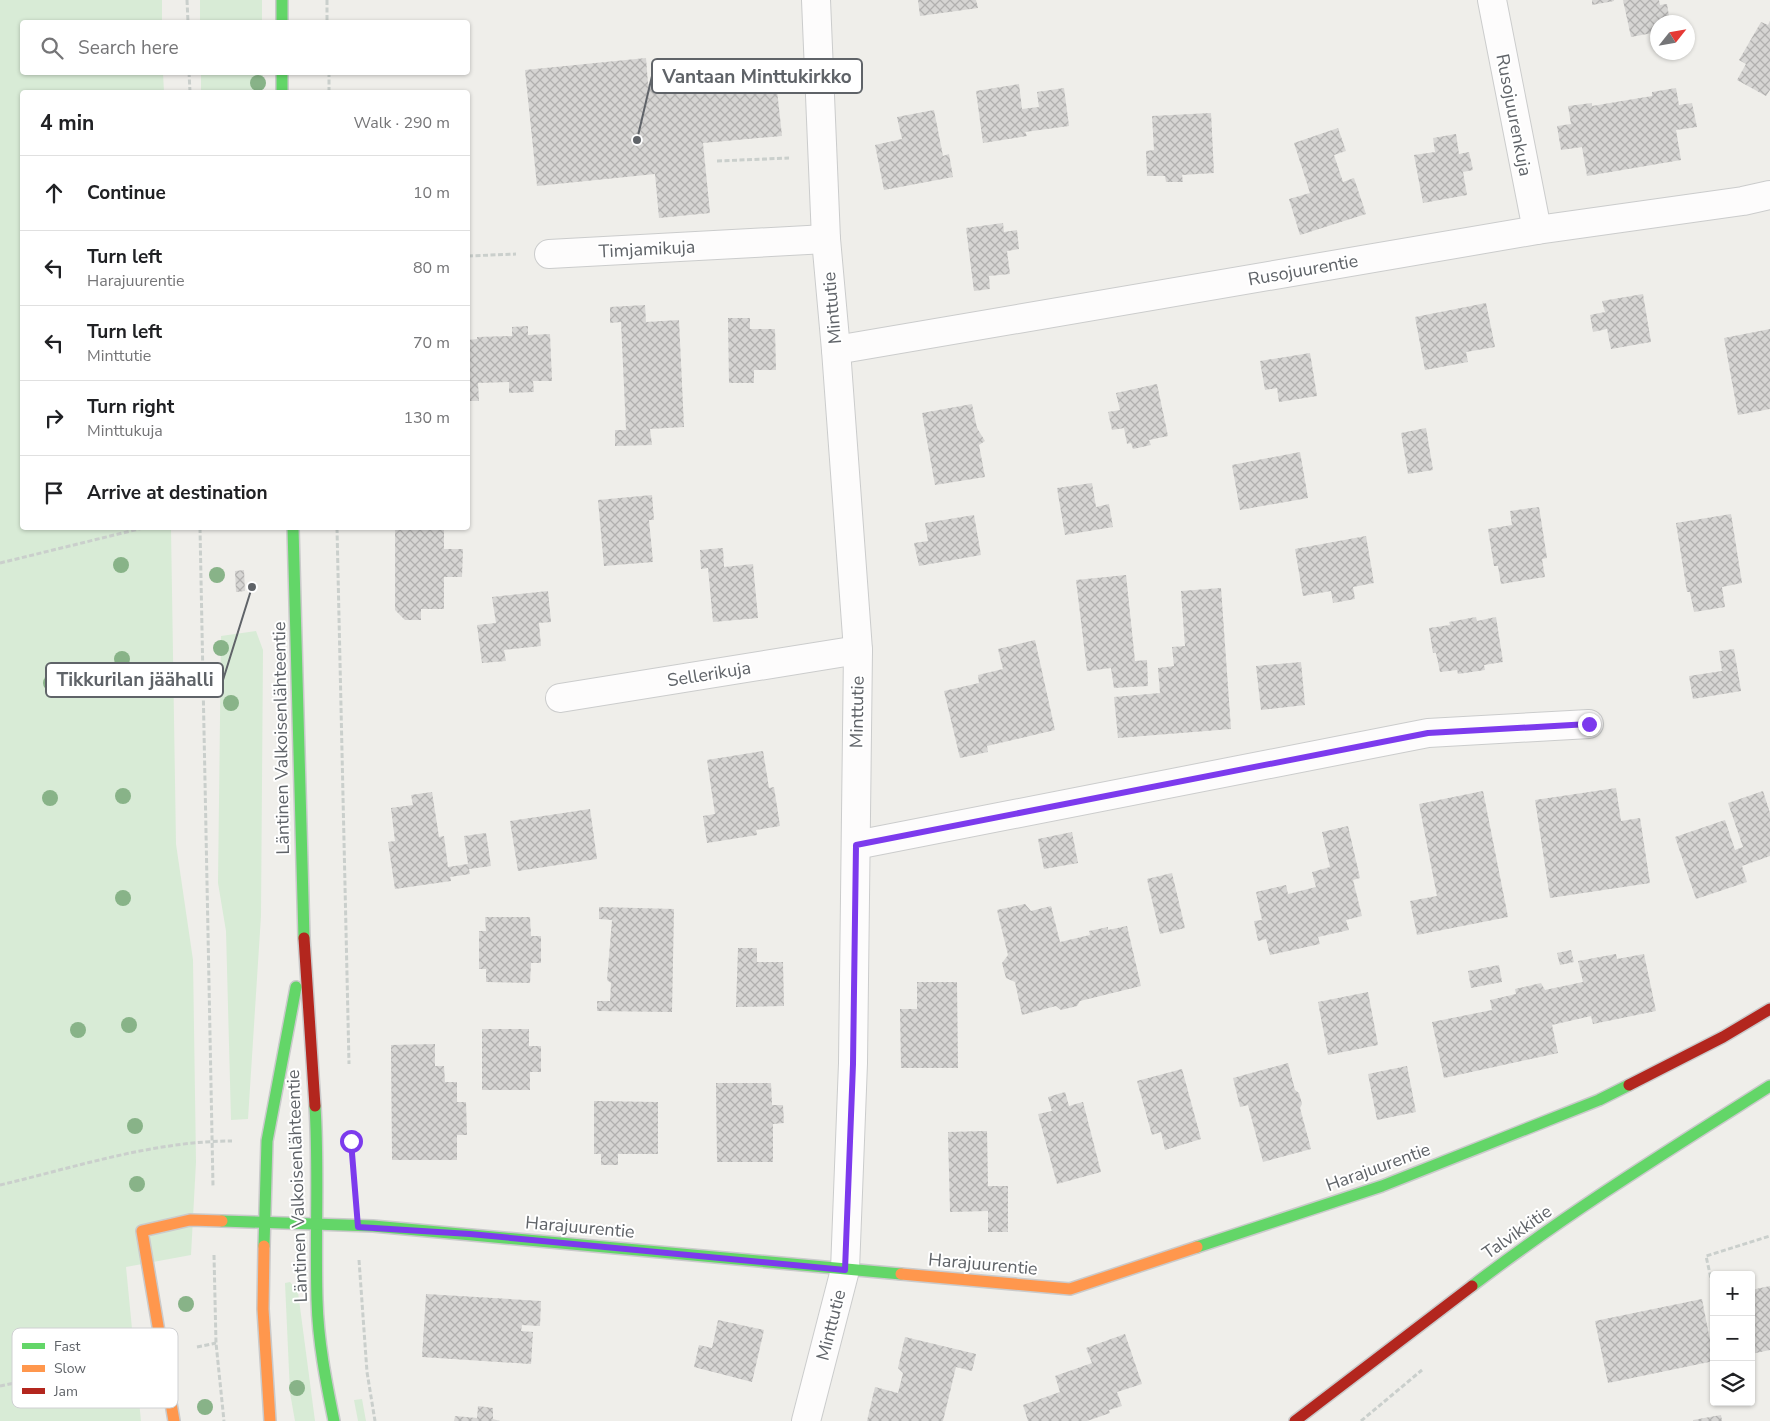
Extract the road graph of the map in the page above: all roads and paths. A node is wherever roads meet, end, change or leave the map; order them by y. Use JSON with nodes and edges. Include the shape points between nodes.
{"nodes":[{"id":1,"x":187,"y":0,"type":"edge"},
{"id":2,"x":282,"y":0,"type":"edge"},
{"id":3,"x":327,"y":0,"type":"edge"},
{"id":4,"x":816,"y":0,"type":"edge"},
{"id":5,"x":1492,"y":0,"type":"edge"},
{"id":6,"x":188,"y":20,"type":"edge"},
{"id":7,"x":282,"y":20,"type":"edge"},
{"id":8,"x":327,"y":20,"type":"edge"},
{"id":9,"x":189,"y":75,"type":"edge"},
{"id":10,"x":282,"y":75,"type":"edge"},
{"id":11,"x":329,"y":75,"type":"edge"},
{"id":12,"x":190,"y":90,"type":"edge"},
{"id":13,"x":282,"y":90,"type":"edge"},
{"id":14,"x":329,"y":90,"type":"edge"},
{"id":15,"x":822,"y":156,"type":"junction"},
{"id":16,"x":717,"y":161,"type":"dead end"},
{"id":17,"x":1770,"y":194,"type":"edge"},
{"id":18,"x":1537,"y":230,"type":"junction"},
{"id":19,"x":826,"y":239,"type":"junction"},
{"id":20,"x":549,"y":254,"type":"joint"},
{"id":21,"x":470,"y":256,"type":"edge"},
{"id":22,"x":836,"y":350,"type":"junction"},
{"id":23,"x":135,"y":530,"type":"edge"},
{"id":24,"x":200,"y":530,"type":"edge"},
{"id":25,"x":293,"y":530,"type":"edge"},
{"id":26,"x":337,"y":530,"type":"edge"},
{"id":27,"x":0,"y":563,"type":"edge"},
{"id":28,"x":858,"y":650,"type":"junction"},
{"id":29,"x":560,"y":698,"type":"dead end"},
{"id":30,"x":1589,"y":724,"type":"dead end"},
{"id":31,"x":856,"y":845,"type":"junction"},
{"id":32,"x":304,"y":948,"type":"junction"},
{"id":33,"x":1770,"y":1009,"type":"edge"},
{"id":34,"x":349,"y":1073,"type":"dead end"},
{"id":35,"x":1770,"y":1086,"type":"edge"},
{"id":36,"x":211,"y":1141,"type":"junction"},
{"id":37,"x":354,"y":1170,"type":"dead end"},
{"id":38,"x":0,"y":1185,"type":"edge"},
{"id":39,"x":214,"y":1219,"type":"junction"},
{"id":40,"x":264,"y":1223,"type":"junction"},
{"id":41,"x":318,"y":1226,"type":"junction"},
{"id":42,"x":358,"y":1227,"type":"junction"},
{"id":43,"x":1770,"y":1236,"type":"edge"},
{"id":44,"x":845,"y":1270,"type":"junction"},
{"id":45,"x":1710,"y":1274,"type":"edge"},
{"id":46,"x":157,"y":1328,"type":"edge"},
{"id":47,"x":216,"y":1343,"type":"junction"},
{"id":48,"x":178,"y":1351,"type":"edge"},
{"id":49,"x":1428,"y":1366,"type":"dead end"},
{"id":50,"x":171,"y":1408,"type":"edge"},
{"id":51,"x":174,"y":1421,"type":"edge"},
{"id":52,"x":224,"y":1421,"type":"edge"},
{"id":53,"x":270,"y":1421,"type":"edge"},
{"id":54,"x":334,"y":1421,"type":"edge"},
{"id":55,"x":375,"y":1421,"type":"edge"},
{"id":56,"x":806,"y":1421,"type":"edge"},
{"id":57,"x":1295,"y":1421,"type":"edge"},
{"id":58,"x":1361,"y":1421,"type":"edge"}],
"edges":[{"from":1,"to":6,"type":"path"},
{"from":2,"to":7,"type":"main road"},
{"from":3,"to":8,"type":"path"},
{"from":4,"to":15,"type":"street","name":"Minttutie"},
{"from":5,"to":18,"type":"street","name":"Rusojuurenkuja"},
{"from":9,"to":12,"type":"path"},
{"from":10,"to":13,"type":"main road"},
{"from":11,"to":14,"type":"path"},
{"from":15,"to":16,"type":"path"},
{"from":15,"to":19,"type":"street","name":"Minttutie"},
{"from":17,"to":18,"type":"street","name":"Rusojuurentie","via":[[1743,201]]},
{"from":18,"to":22,"type":"street","name":"Rusojuurentie"},
{"from":19,"to":20,"type":"street","name":"Timjamikuja"},
{"from":19,"to":22,"type":"street","name":"Minttutie"},
{"from":20,"to":21,"type":"path"},
{"from":22,"to":28,"type":"street","name":"Minttutie"},
{"from":23,"to":27,"type":"path"},
{"from":24,"to":36,"type":"path"},
{"from":25,"to":32,"type":"main road","name":"Läntinen Valkoisenlähteentie"},
{"from":26,"to":34,"type":"path"},
{"from":28,"to":29,"type":"street","name":"Sellerikuja"},
{"from":28,"to":31,"type":"street","name":"Minttutie"},
{"from":30,"to":31,"type":"street","via":[[1428,733]]},
{"from":31,"to":44,"type":"street","name":"Minttutie","via":[[853,1064]]},
{"from":32,"to":40,"type":"main road","name":"Läntinen Valkoisenlähteentie","via":[[267,1141]]},
{"from":32,"to":41,"type":"main road","name":"Läntinen Valkoisenlähteentie","via":[[317,1141]]},
{"from":33,"to":44,"type":"main road","name":"Harajuurentie","via":[[1723,1037],[1581,1107],[1382,1186],[1070,1289]]},
{"from":35,"to":57,"type":"main road","name":"Talvikkitie","via":[[1521,1248]]},
{"from":36,"to":38,"type":"path","via":[[143,1151]]},
{"from":36,"to":39,"type":"path"},
{"from":37,"to":42,"type":"path"},
{"from":39,"to":40,"type":"main road","name":"Harajuurentie"},
{"from":39,"to":46,"type":"main road","name":"Harajuurentie","via":[[190,1220],[142,1231]]},
{"from":39,"to":47,"type":"path"},
{"from":40,"to":41,"type":"main road","name":"Harajuurentie"},
{"from":40,"to":53,"type":"main road","name":"Läntinen Valkoisenlähteentie","via":[[263,1309]]},
{"from":41,"to":42,"type":"main road","name":"Harajuurentie"},
{"from":41,"to":54,"type":"main road","name":"Läntinen Valkoisenlähteentie","via":[[317,1302],[325,1377]]},
{"from":42,"to":44,"type":"main road","name":"Harajuurentie","via":[[470,1234]]},
{"from":42,"to":55,"type":"path","via":[[366,1372]]},
{"from":43,"to":45,"type":"path","via":[[1706,1256]]},
{"from":44,"to":56,"type":"street","name":"Minttutie"},
{"from":47,"to":48,"type":"path"},
{"from":47,"to":52,"type":"path"},
{"from":49,"to":58,"type":"path"},
{"from":50,"to":51,"type":"main road"}]}
